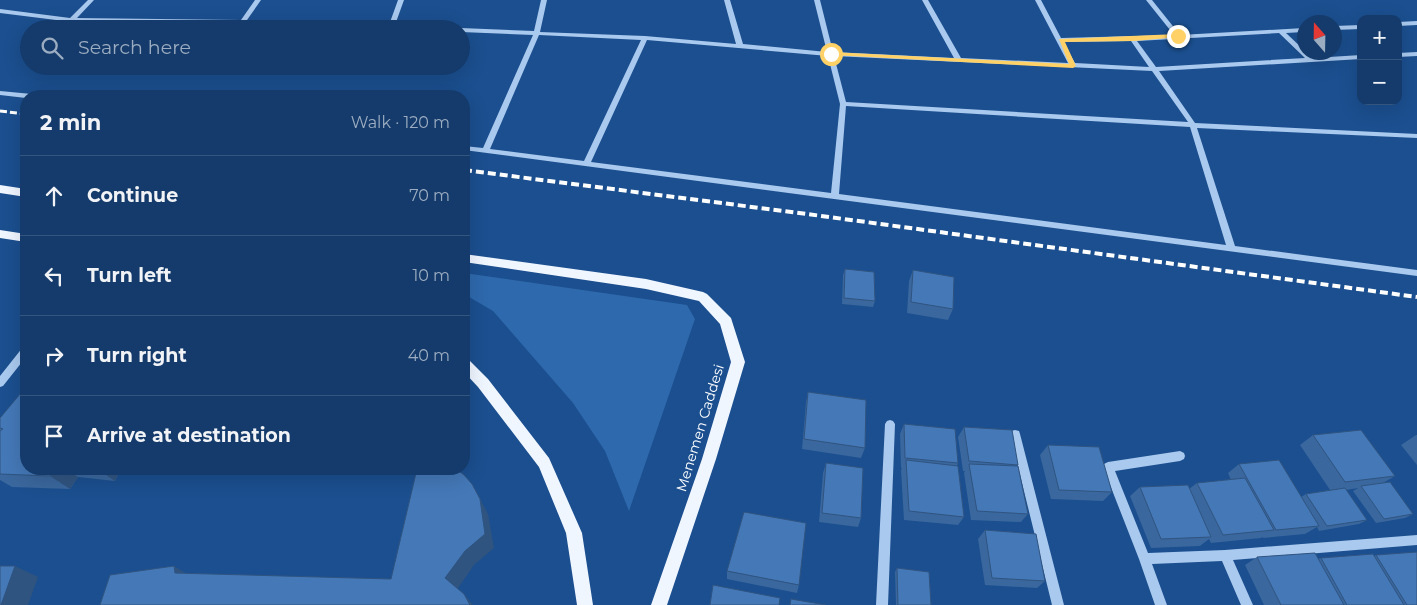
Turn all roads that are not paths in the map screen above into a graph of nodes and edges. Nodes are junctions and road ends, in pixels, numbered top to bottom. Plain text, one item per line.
1 (91, 0) edge
2 (258, 0) edge
3 (401, 0) edge
4 (544, 0) edge
5 (727, 0) edge
6 (817, 0) edge
7 (924, 0) edge
8 (1038, 0) edge
9 (1149, 0) edge
10 (0, 11) edge
11 (72, 20) joint
12 (245, 20) edge
13 (394, 20) edge
14 (1417, 23) edge
15 (1402, 24) edge
16 (1357, 26) edge
17 (1342, 27) edge
18 (470, 30) edge
19 (1297, 30) edge
20 (1280, 31) junction
21 (537, 33) junction
22 (1178, 36) junction
23 (645, 38) junction
24 (1134, 39) junction
25 (1061, 40) junction
26 (740, 45) junction
27 (1297, 47) edge
28 (831, 54) junction
29 (1417, 54) edge
30 (1402, 55) edge
31 (1357, 57) edge
32 (1342, 58) edge
33 (959, 60) junction
34 (1311, 60) edge
35 (1073, 66) junction
36 (1154, 69) junction
37 (0, 92) edge
38 (20, 94) edge
39 (843, 104) junction
40 (1193, 126) junction
41 (1417, 136) edge
42 (470, 149) edge
43 (486, 150) junction
44 (588, 163) junction
45 (0, 189) edge
46 (20, 192) edge
47 (835, 197) junction
48 (0, 234) edge
49 (20, 237) edge
50 (1231, 247) junction
51 (470, 259) edge
52 (1417, 273) edge
53 (20, 358) edge
54 (470, 370) edge
55 (0, 383) edge
56 (890, 424) dead end
57 (1015, 434) edge
58 (1180, 456) dead end
59 (1417, 540) edge
60 (1225, 556) junction
61 (1145, 558) junction
62 (585, 605) edge
63 (659, 605) edge
64 (882, 605) edge
65 (1058, 605) edge
66 (1161, 605) edge
67 (1247, 605) edge

1 - 11 street
2 - 12 street
3 - 13 street
4 - 21 street
5 - 26 street
6 - 28 street
7 - 33 street
8 - 25 street
9 - 22 street
10 - 11 street
14 - 15 street
16 - 17 street
18 - 21 street
19 - 20 street
20 - 22 street
20 - 27 street
21 - 23 street
21 - 43 street
22 - 24 street
23 - 26 street
23 - 44 street
24 - 25 street
24 - 36 street
25 - 35 street
26 - 28 street
28 - 33 street
28 - 39 street
29 - 30 street
31 - 32 street
33 - 35 street
34 - 36 street
35 - 36 street
36 - 40 street
37 - 38 street
39 - 40 street
39 - 47 street
40 - 41 street
40 - 50 street
42 - 43 street
43 - 44 street
44 - 47 street
45 - 46 main road
47 - 50 street
48 - 49 main road
50 - 52 street
51 - 63 main road, Menemen Caddesi
53 - 55 street
54 - 62 main road
56 - 64 street
57 - 65 street
58 - 61 street
59 - 60 street
60 - 61 street
60 - 67 street
61 - 66 street

